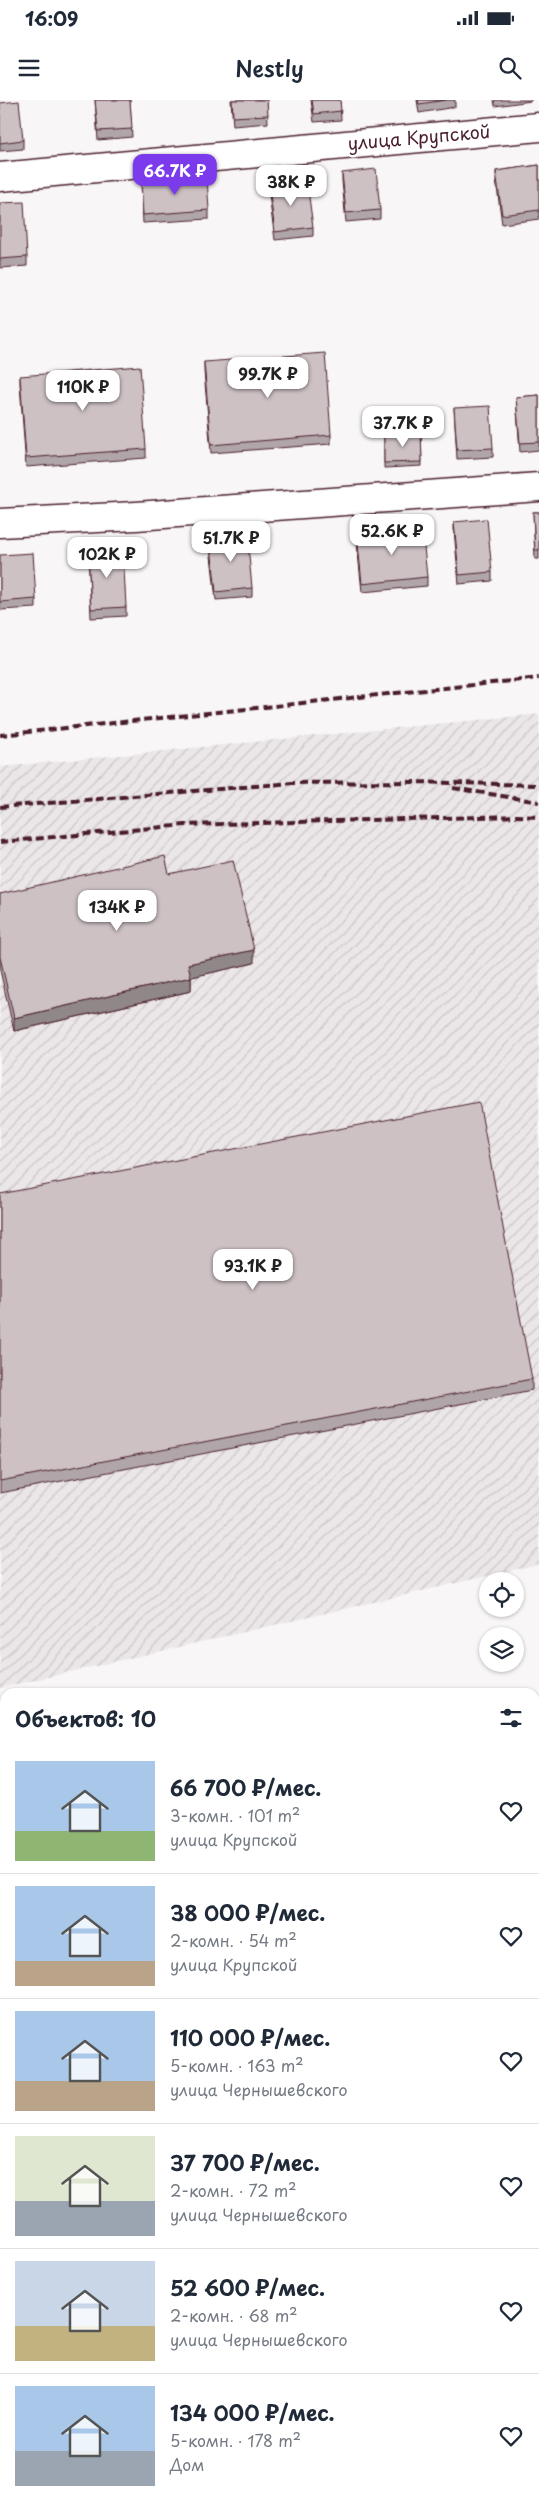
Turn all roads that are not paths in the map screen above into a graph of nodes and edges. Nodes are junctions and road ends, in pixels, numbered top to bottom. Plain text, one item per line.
1 (539, 127) edge
2 (0, 177) edge
3 (539, 487) edge
4 (0, 523) edge

1 - 2 street, улица Крупской
3 - 4 street

